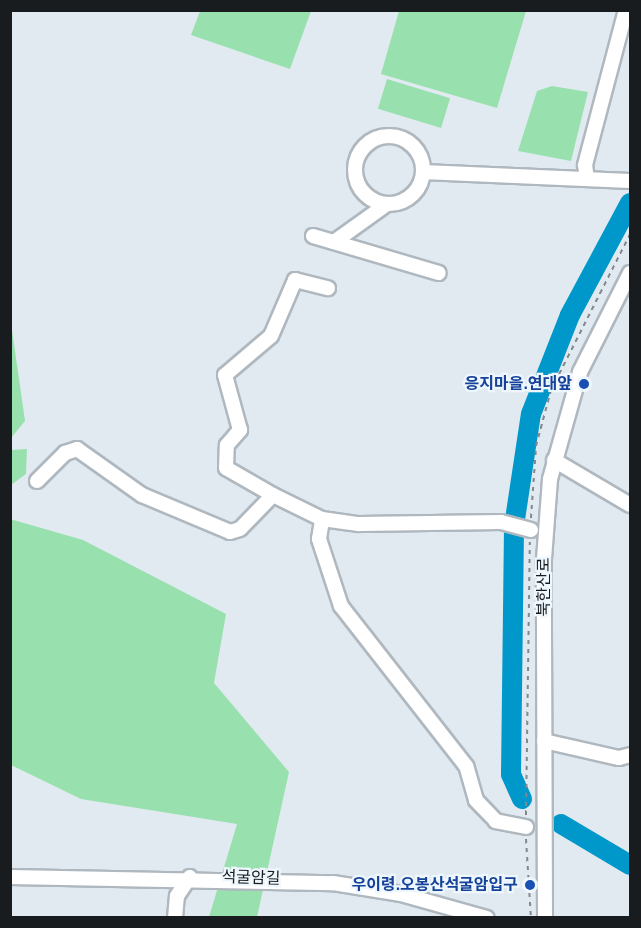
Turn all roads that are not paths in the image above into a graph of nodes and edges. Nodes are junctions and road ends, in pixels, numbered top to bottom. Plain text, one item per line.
1 (626, 10) edge
2 (423, 172) junction
3 (587, 179) junction
4 (630, 181) edge
5 (387, 204) junction
6 (313, 236) dead end
7 (334, 242) junction
8 (439, 273) dead end
9 (630, 273) edge
10 (328, 288) dead end
11 (554, 460) junction
12 (37, 481) dead end
13 (273, 495) junction
14 (630, 505) edge
15 (322, 519) junction
16 (530, 529) dead end
17 (544, 741) junction
18 (630, 755) edge
19 (526, 826) dead end
20 (10, 876) edge
21 (190, 877) junction
22 (175, 918) edge
23 (487, 918) edge
24 (545, 918) edge

1 - 3 street
2 - 3 street
2 - 5 street
2 - 5 street
3 - 4 street
5 - 7 street
6 - 7 street
7 - 8 street
9 - 11 street, 북한산로
10 - 13 street
11 - 14 street
11 - 17 street, 북한산로
12 - 13 street
13 - 15 street
15 - 16 street
15 - 19 street
17 - 18 street
17 - 24 street, 북한산로
20 - 21 street, 석굴암길
21 - 22 street
21 - 23 street, 석굴암길

